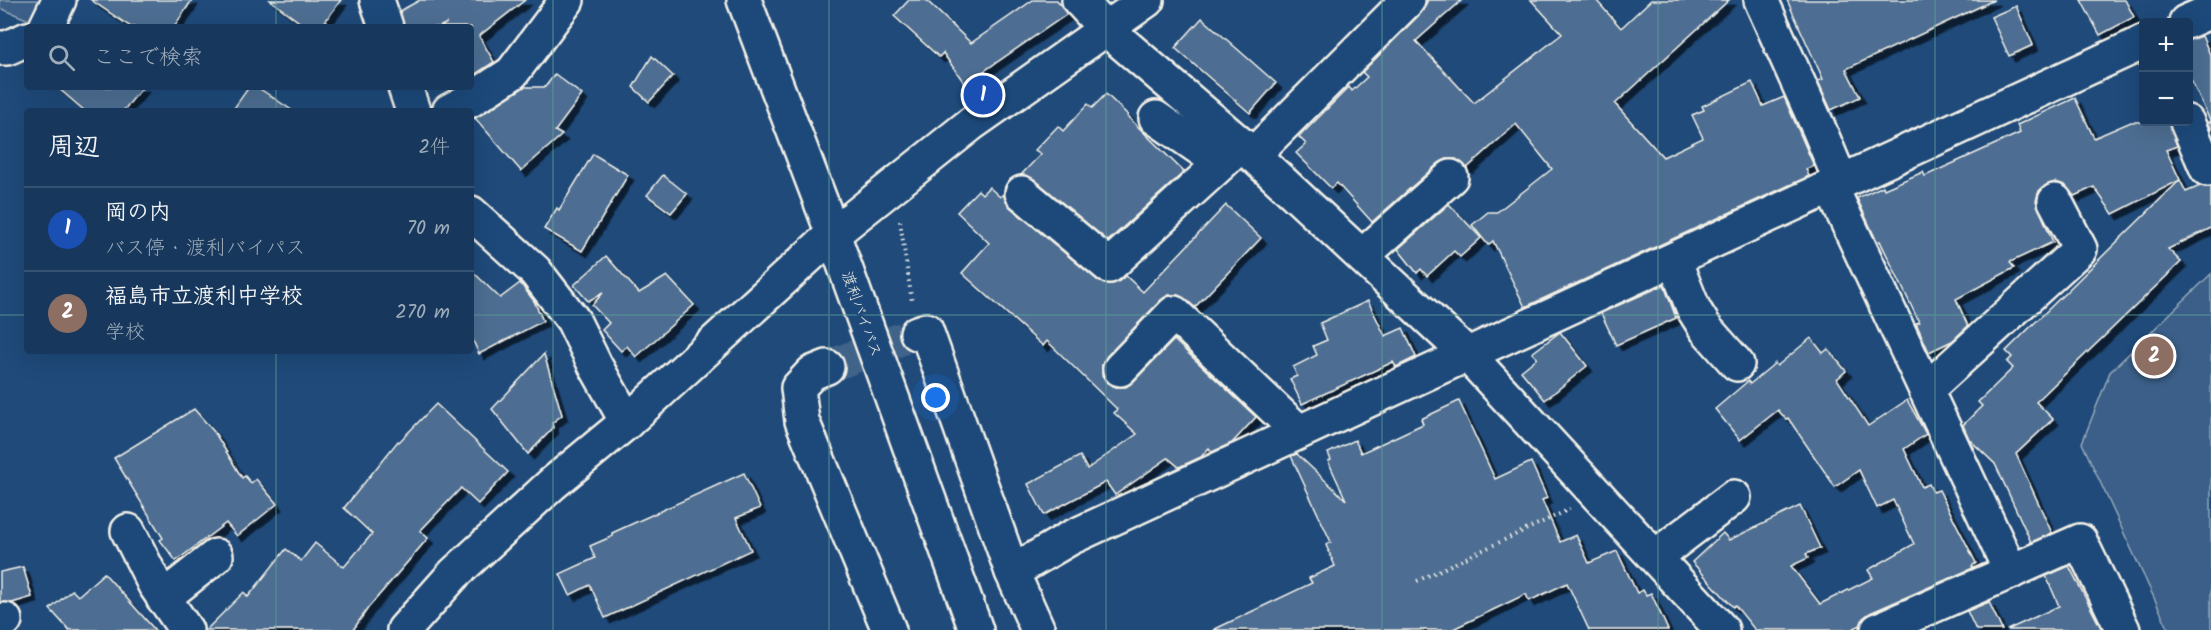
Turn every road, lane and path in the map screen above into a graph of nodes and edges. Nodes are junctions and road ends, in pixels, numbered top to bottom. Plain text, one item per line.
1 (59, 0) edge
2 (377, 0) edge
3 (567, 0) edge
4 (744, 0) edge
5 (1079, 0) edge
6 (1147, 0) edge
7 (1408, 0) edge
8 (1761, 0) edge
9 (2211, 11) edge
10 (2193, 19) edge
11 (47, 24) edge
12 (385, 24) edge
13 (1106, 29) junction
14 (24, 40) edge
15 (2139, 44) edge
16 (0, 48) edge
17 (406, 90) edge
18 (412, 108) edge
19 (455, 108) edge
20 (1156, 118) dead end
21 (2189, 126) edge
22 (1238, 154) junction
23 (2207, 169) dead end
24 (1451, 177) dead end
25 (1836, 184) junction
26 (895, 185) junction
27 (1022, 193) dead end
28 (2055, 201) dead end
29 (474, 216) edge
30 (833, 234) junction
31 (1362, 256) junction
32 (1674, 260) junction
33 (917, 333) joint
34 (1468, 355) junction
35 (1737, 364) dead end
36 (827, 367) tunnel mouth
37 (1120, 369) dead end
38 (1926, 390) junction
39 (627, 422) junction
40 (1299, 432) junction
41 (1598, 496) junction
42 (1734, 497) dead end
43 (128, 531) dead end
44 (216, 556) dead end
45 (1655, 557) junction
46 (1012, 572) junction
47 (2011, 572) junction
48 (1418, 582) dead end
49 (163, 598) junction
50 (186, 630) edge
51 (404, 630) edge
52 (889, 630) edge
53 (976, 630) edge
54 (1038, 630) edge
55 (1722, 630) edge
56 (1878, 630) edge
57 (2123, 630) edge

1 - 11 main road
2 - 12 main road
3 - 19 main road
4 - 30 main road, 渡利バイパス
5 - 13 main road
6 - 13 main road
7 - 22 main road
8 - 25 main road
9 - 10 main road
13 - 22 main road
13 - 26 main road
14 - 16 main road
15 - 25 main road
17 - 18 main road
20 - 22 main road
21 - 23 main road
22 - 27 main road
22 - 31 main road
24 - 31 main road
25 - 32 main road
25 - 38 main road
26 - 30 main road
26 - 33 path
28 - 38 main road
29 - 39 main road
30 - 39 main road
30 - 53 main road, 渡利バイパス
31 - 34 main road
32 - 34 main road
32 - 35 main road
33 - 46 main road
34 - 40 main road
34 - 41 main road
36 - 52 main road
37 - 40 main road
38 - 47 main road
39 - 51 main road
40 - 46 main road
41 - 45 main road
41 - 48 path
42 - 45 main road
43 - 49 main road
44 - 49 main road
45 - 55 main road
46 - 54 main road
47 - 56 main road
47 - 57 main road
49 - 50 main road

